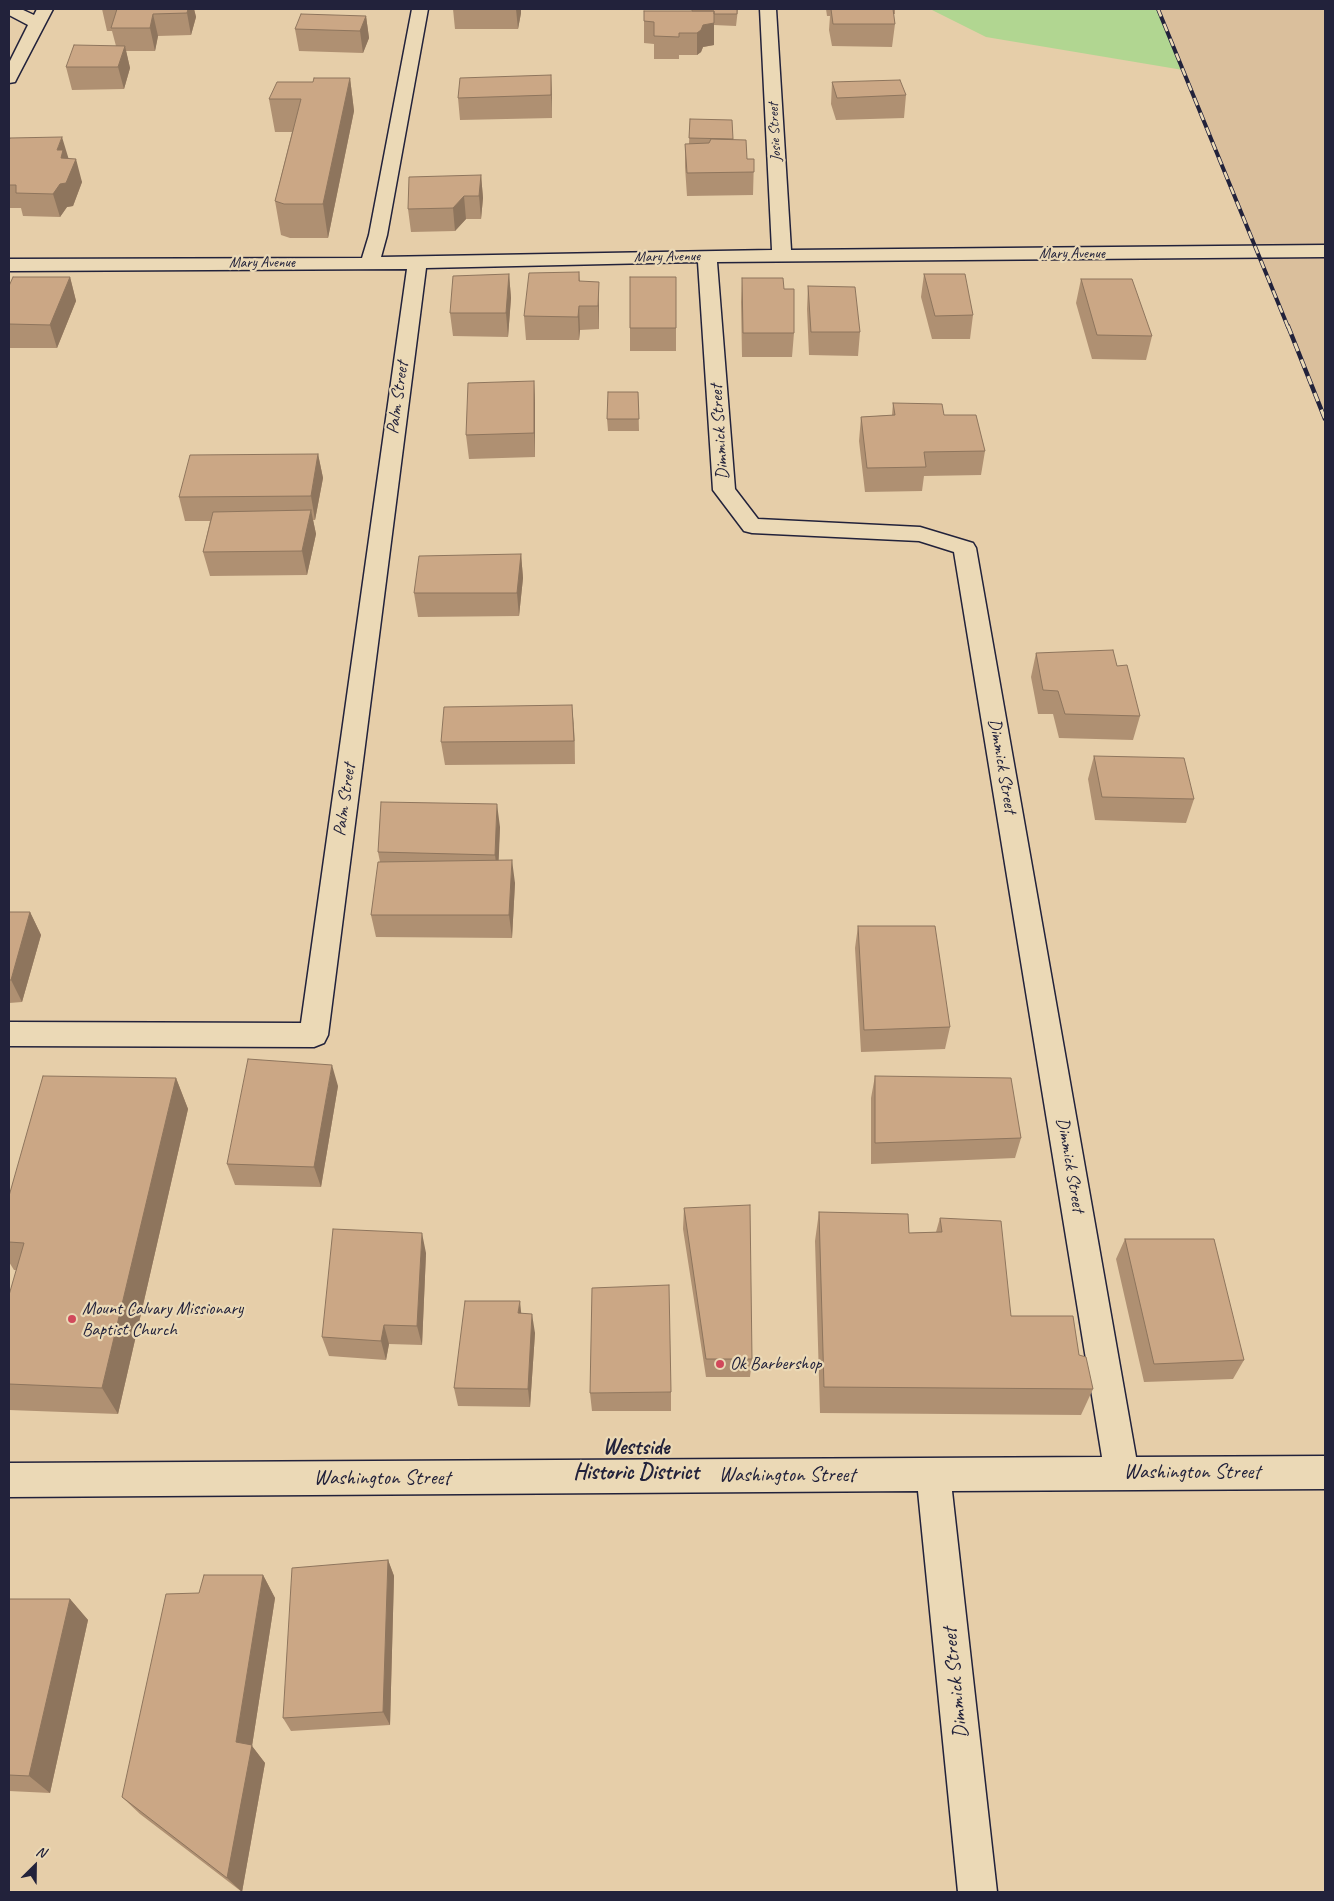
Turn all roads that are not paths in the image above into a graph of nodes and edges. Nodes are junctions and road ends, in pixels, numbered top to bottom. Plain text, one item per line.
1 (9, 9) edge
2 (45, 9) edge
3 (420, 9) edge
4 (768, 9) edge
5 (38, 24) junction
6 (9, 78) edge
7 (1325, 251) edge
8 (707, 256) junction
9 (782, 256) junction
10 (370, 263) junction
11 (416, 263) junction
12 (9, 265) edge
13 (9, 1034) edge
14 (1325, 1472) edge
15 (1122, 1473) junction
16 (933, 1474) junction
17 (9, 1480) edge
18 (978, 1892) edge

1 - 5 street
2 - 5 street
3 - 10 street
4 - 9 street, Josie Street
5 - 6 street
7 - 9 street, Mary Avenue
8 - 9 street, Mary Avenue
8 - 11 street, Mary Avenue
8 - 15 street, Dimmick Street
10 - 11 street, Mary Avenue
10 - 12 street, Mary Avenue
11 - 13 street, Palm Street
14 - 15 street, Washington Street
15 - 16 street, Washington Street
16 - 17 street, Washington Street
16 - 18 street, Dimmick Street

